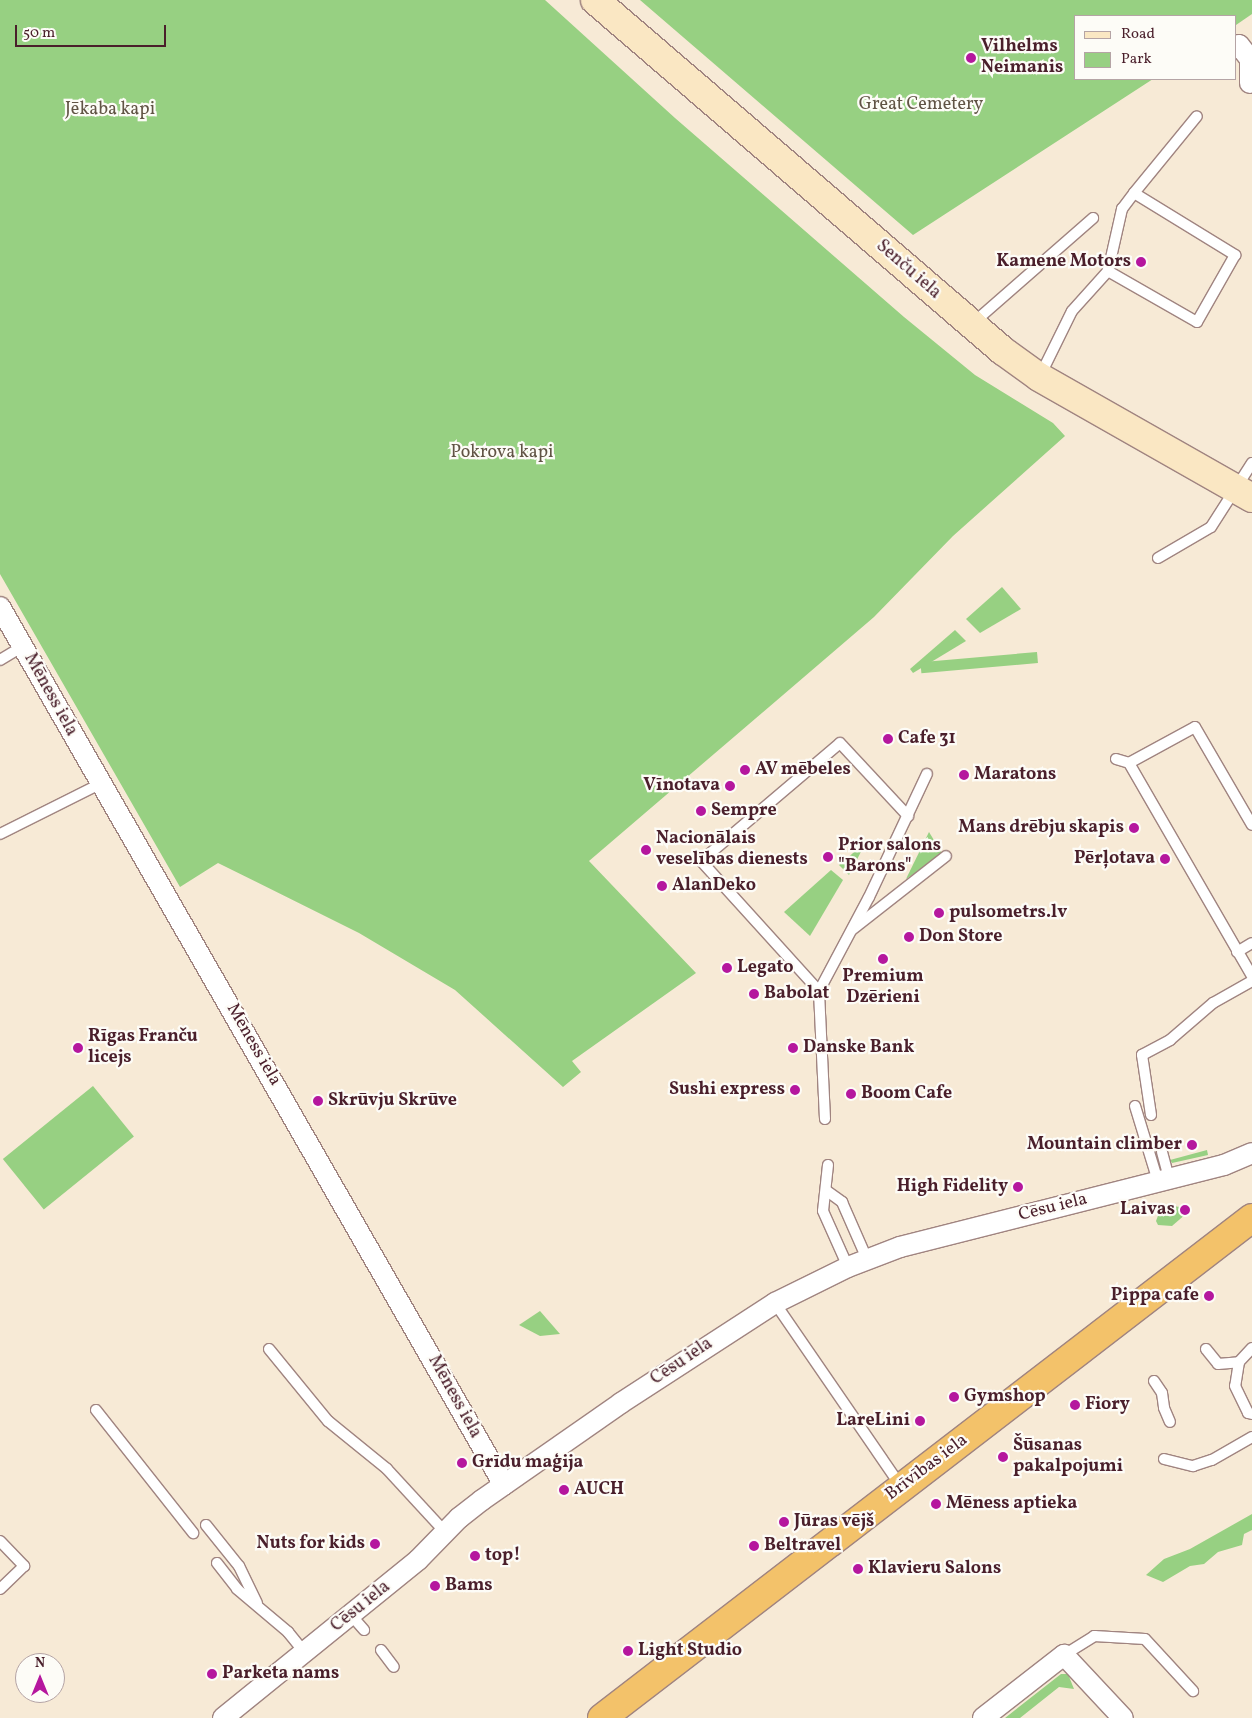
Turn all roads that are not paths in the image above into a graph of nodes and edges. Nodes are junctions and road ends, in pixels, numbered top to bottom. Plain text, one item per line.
1 (595, 0) edge
2 (1237, 47) edge
3 (1246, 80) edge
4 (1197, 116) dead end
5 (1134, 193) junction
6 (1093, 218) dead end
7 (1108, 270) junction
8 (971, 325) junction
9 (1039, 377) junction
10 (1252, 463) edge
11 (1243, 493) edge
12 (1158, 558) dead end
13 (0, 607) edge
14 (23, 646) junction
15 (0, 660) edge
16 (1116, 759) dead end
17 (1129, 763) junction
18 (927, 774) dead end
19 (100, 784) junction
20 (908, 816) junction
21 (1252, 825) edge
22 (0, 834) edge
23 (946, 856) dead end
24 (848, 932) junction
25 (1252, 943) edge
26 (1237, 952) junction
27 (1252, 976) edge
28 (1252, 981) edge
29 (819, 991) junction
30 (1135, 1106) dead end
31 (1151, 1115) dead end
32 (826, 1120) dead end
33 (1162, 1152) dead end
34 (1252, 1153) edge
35 (828, 1165) dead end
36 (1224, 1165) junction
37 (1252, 1170) edge
38 (1163, 1180) junction
39 (827, 1191) junction
40 (1252, 1218) edge
41 (867, 1259) junction
42 (848, 1267) junction
43 (775, 1303) junction
44 (1252, 1348) edge
45 (269, 1349) dead end
46 (1206, 1349) dead end
47 (1239, 1362) junction
48 (1154, 1381) dead end
49 (96, 1410) dead end
50 (1252, 1414) edge
51 (1170, 1422) dead end
52 (1252, 1437) edge
53 (1164, 1459) dead end
54 (504, 1485) junction
55 (902, 1487) junction
56 (206, 1525) dead end
57 (445, 1532) junction
58 (193, 1534) dead end
59 (0, 1541) edge
60 (217, 1564) dead end
61 (0, 1589) edge
62 (260, 1609) junction
63 (380, 1650) dead end
64 (305, 1653) junction
65 (1064, 1655) junction
66 (394, 1667) dead end
67 (1193, 1691) dead end
68 (223, 1718) edge
69 (602, 1718) edge
70 (983, 1718) edge
71 (1123, 1718) edge

1 - 8 main road, Senču iela
2 - 3 street
4 - 5 lane
5 - 7 lane
5 - 7 lane
6 - 8 lane
7 - 9 lane
8 - 9 main road, Senču iela
9 - 11 main road, Senču iela
10 - 11 lane
11 - 12 lane
13 - 14 street, Mēness iela
14 - 15 lane
14 - 19 street, Mēness iela
16 - 17 lane
17 - 21 lane
17 - 26 lane
18 - 20 lane
19 - 22 lane
19 - 54 street, Mēness iela
20 - 24 lane
20 - 29 lane
23 - 24 lane
24 - 29 lane
25 - 26 lane
26 - 27 lane
28 - 31 lane
29 - 32 lane
30 - 38 lane
33 - 38 lane
34 - 36 street, Cēsu iela
35 - 39 lane
36 - 37 street, Cēsu iela
36 - 38 street, Cēsu iela
38 - 41 street, Cēsu iela
39 - 41 lane
39 - 42 lane
40 - 55 highway, Brīvības iela
41 - 42 street, Cēsu iela
42 - 43 street, Cēsu iela
43 - 54 street, Cēsu iela
43 - 55 lane
44 - 47 lane
45 - 57 lane
46 - 47 lane
47 - 50 lane
48 - 51 lane
49 - 58 lane
52 - 53 lane
54 - 57 street, Cēsu iela
55 - 69 highway, Brīvības iela
56 - 62 lane
57 - 64 street, Cēsu iela
59 - 61 lane
60 - 62 lane
62 - 64 lane
63 - 66 lane
64 - 68 street, Cēsu iela
65 - 67 lane
65 - 70 street
65 - 71 street

